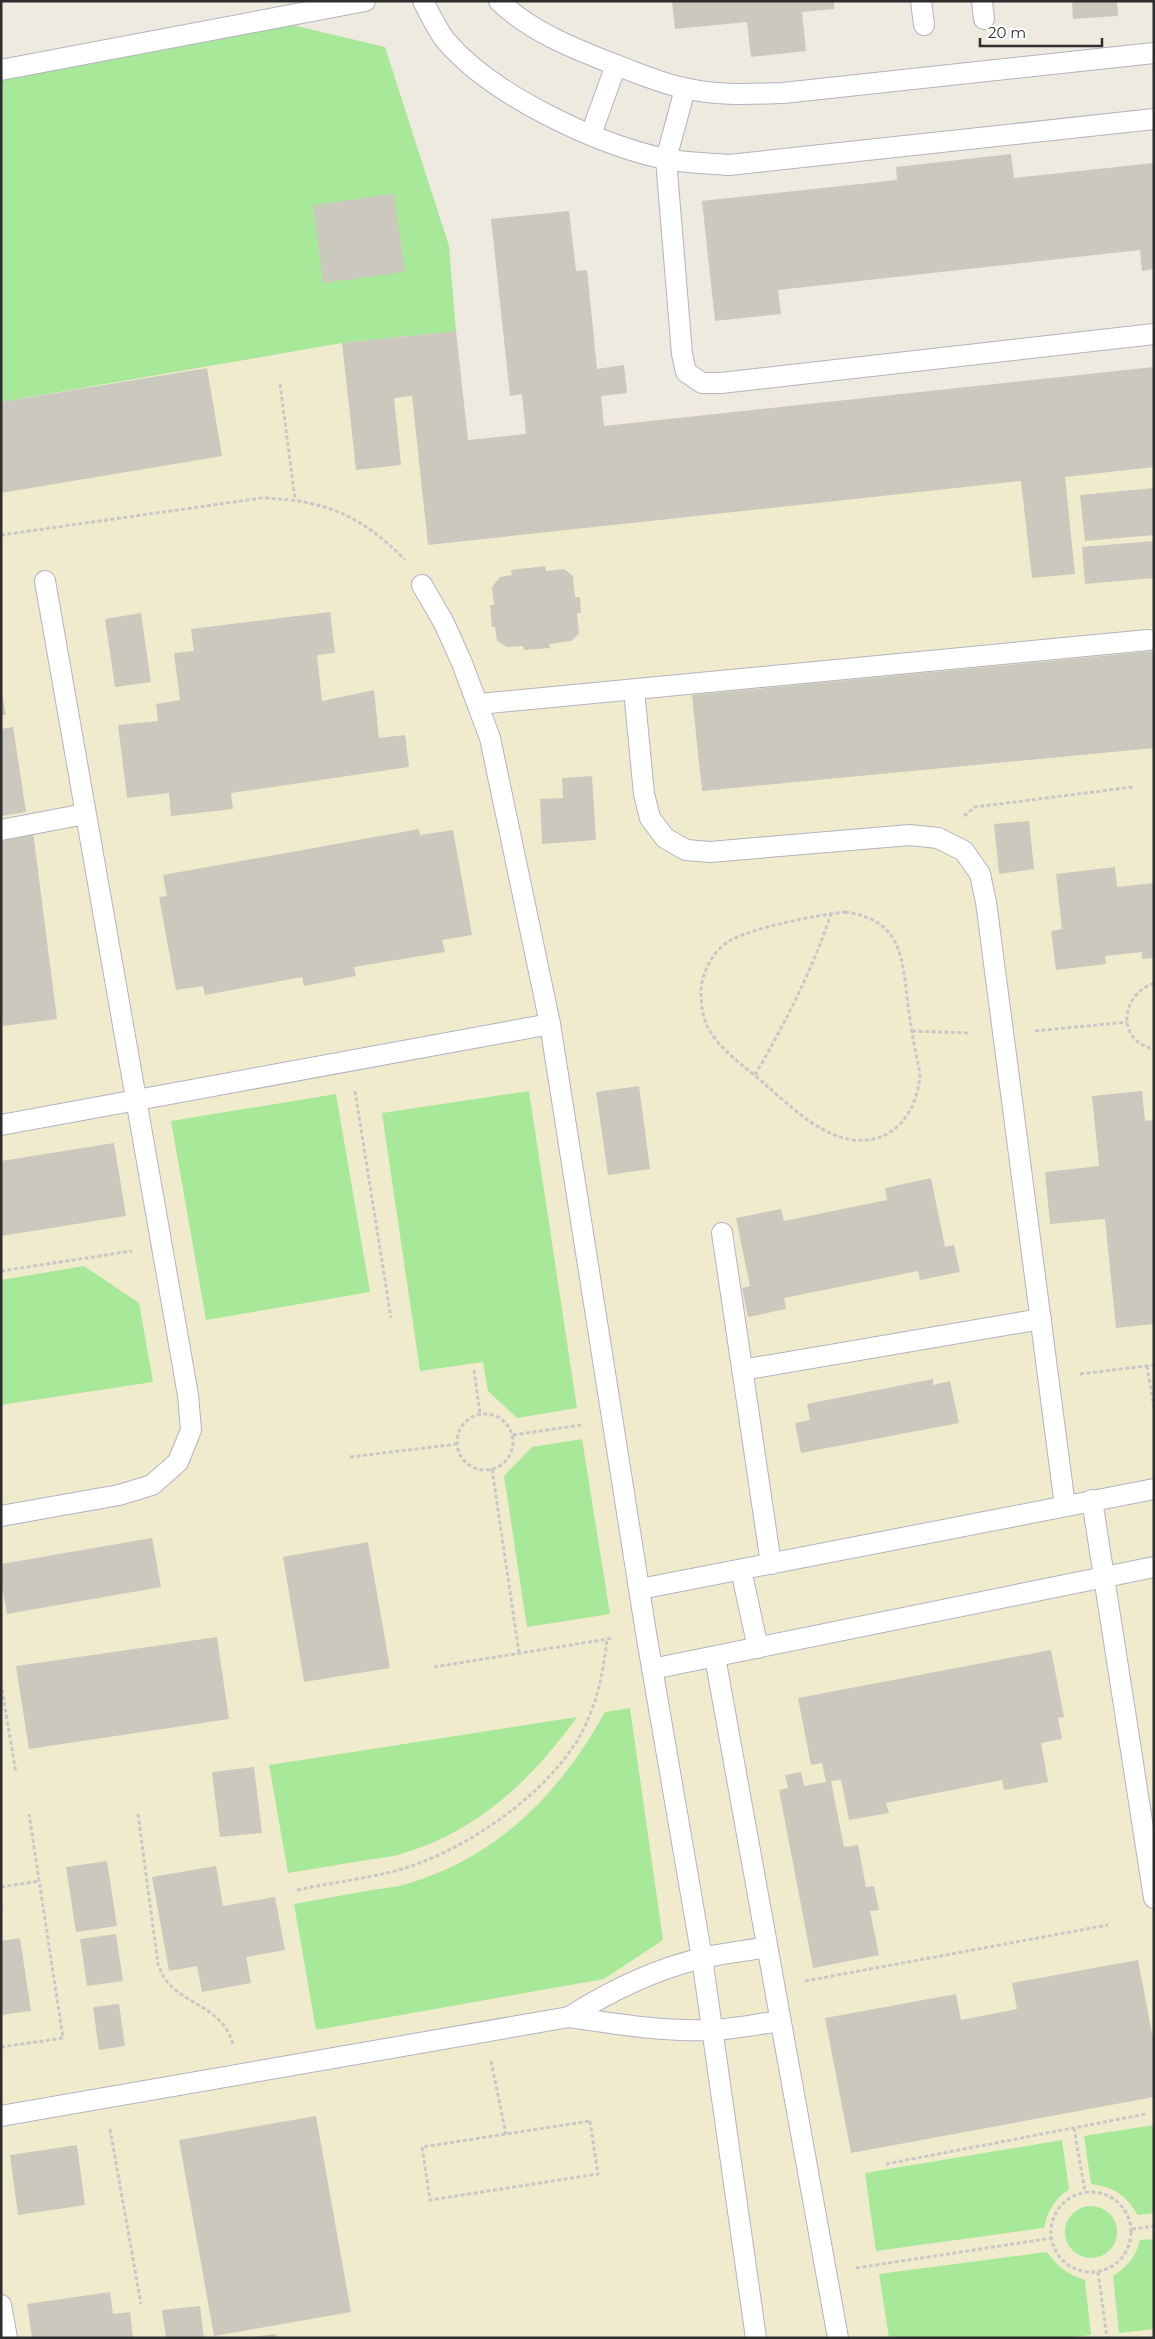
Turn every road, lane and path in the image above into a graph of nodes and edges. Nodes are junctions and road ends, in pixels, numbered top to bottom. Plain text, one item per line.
1 (365, 1) edge
2 (423, 1) edge
3 (499, 1) edge
4 (921, 1) edge
5 (924, 25) dead end
6 (1154, 53) edge
7 (616, 65) junction
8 (1, 70) edge
9 (685, 88) junction
10 (1154, 119) edge
11 (591, 134) junction
12 (666, 159) junction
13 (1154, 334) edge
14 (280, 384) dead end
15 (295, 499) junction
16 (1, 535) edge
17 (45, 581) dead end
18 (422, 585) joint
19 (1148, 640) dead end
20 (634, 690) junction
21 (479, 704) junction
22 (1133, 786) dead end
23 (85, 814) junction
24 (1, 830) edge
25 (938, 838) junction
26 (831, 914) junction
27 (1154, 983) edge
28 (550, 1024) junction
29 (1154, 1049) edge
30 (350, 1061) junction
31 (755, 1075) junction
32 (135, 1101) junction
33 (1, 1125) edge
34 (722, 1233) dead end
35 (161, 1246) junction
36 (1, 1271) edge
37 (391, 1318) dead end
38 (1041, 1319) junction
39 (1154, 1365) edge
40 (1147, 1366) junction
41 (474, 1370) dead end
42 (742, 1370) junction
43 (1048, 1377) junction
44 (1154, 1407) edge
45 (480, 1414) junction
46 (613, 1420) junction
47 (513, 1435) junction
48 (457, 1444) junction
49 (350, 1457) dead end
50 (492, 1469) junction
51 (1154, 1489) edge
52 (1092, 1500) junction
53 (1065, 1506) junction
54 (1, 1516) edge
55 (771, 1564) junction
56 (1154, 1567) edge
57 (742, 1570) junction
58 (1104, 1577) junction
59 (640, 1589) junction
60 (646, 1633) junction
61 (607, 1639) junction
62 (758, 1648) junction
63 (519, 1653) junction
64 (715, 1656) junction
65 (434, 1667) dead end
66 (652, 1669) junction
67 (1, 1683) edge
68 (16, 1774) dead end
69 (29, 1814) dead end
70 (138, 1814) dead end
71 (39, 1881) junction
72 (1, 1886) edge
73 (297, 1890) dead end
74 (1154, 1898) edge
75 (1, 1903) edge
76 (2, 1908) edge
77 (1108, 1925) dead end
78 (768, 1948) junction
79 (702, 1958) junction
80 (775, 1986) junction
81 (569, 2017) junction
82 (780, 2021) junction
83 (713, 2030) junction
84 (485, 2031) junction
85 (1, 2047) edge
86 (240, 2074) junction
87 (104, 2098) junction
88 (1146, 2114) dead end
89 (1, 2116) edge
90 (1074, 2128) junction
91 (506, 2134) junction
92 (886, 2164) dead end
93 (1084, 2192) junction
94 (1154, 2226) edge
95 (1132, 2229) junction
96 (1052, 2238) junction
97 (826, 2272) junction
98 (1098, 2272) junction
99 (140, 2304) dead end
100 (1, 2305) edge
101 (7, 2338) edge
102 (756, 2338) edge
103 (838, 2338) edge
104 (1107, 2338) edge

1 - 8 lane
2 - 11 lane
3 - 7 lane
4 - 5 lane
6 - 9 lane
7 - 9 lane
7 - 11 lane
9 - 12 lane
10 - 12 lane
11 - 12 lane
12 - 13 lane
14 - 15 path
15 - 16 path
15 - 18 path
17 - 23 lane
18 - 21 lane
19 - 20 lane
20 - 21 lane
20 - 25 lane
21 - 28 lane
22 - 25 path
23 - 24 lane
23 - 32 lane
25 - 38 lane
26 - 31 path
26 - 31 path
26 - 31 path
27 - 29 path
28 - 30 lane
28 - 46 lane
30 - 32 lane
30 - 37 path
32 - 33 lane
32 - 35 lane
34 - 42 lane
35 - 36 path
35 - 54 lane
38 - 42 lane
38 - 43 lane
39 - 40 path
40 - 43 path
40 - 44 path
41 - 45 path
42 - 55 lane
43 - 53 lane
45 - 47 path
45 - 48 path
46 - 47 path
46 - 59 lane
47 - 50 path
48 - 49 path
48 - 50 path
50 - 63 path
51 - 52 lane
52 - 53 lane
52 - 58 lane
53 - 55 lane
55 - 57 lane
56 - 58 lane
57 - 59 lane
57 - 62 lane
58 - 62 lane
58 - 74 lane
59 - 60 lane
60 - 61 path
60 - 66 lane
61 - 63 path
61 - 73 path
62 - 64 lane
63 - 65 path
64 - 66 lane
64 - 78 lane
66 - 79 lane
67 - 68 path
69 - 71 path
70 - 86 path
71 - 72 path
71 - 85 path
75 - 76 path
77 - 80 path
78 - 79 lane
78 - 80 lane
79 - 81 lane
79 - 83 lane
80 - 82 lane
81 - 83 lane
81 - 84 lane
82 - 83 lane
82 - 97 lane
83 - 102 lane
84 - 86 lane
84 - 91 path
86 - 87 lane
87 - 89 lane
87 - 99 path
88 - 90 path
90 - 92 path
90 - 93 path
91 - 91 path
93 - 95 path
93 - 96 path
94 - 95 path
95 - 98 path
96 - 97 path
96 - 98 path
97 - 103 lane
98 - 104 path
100 - 101 lane

